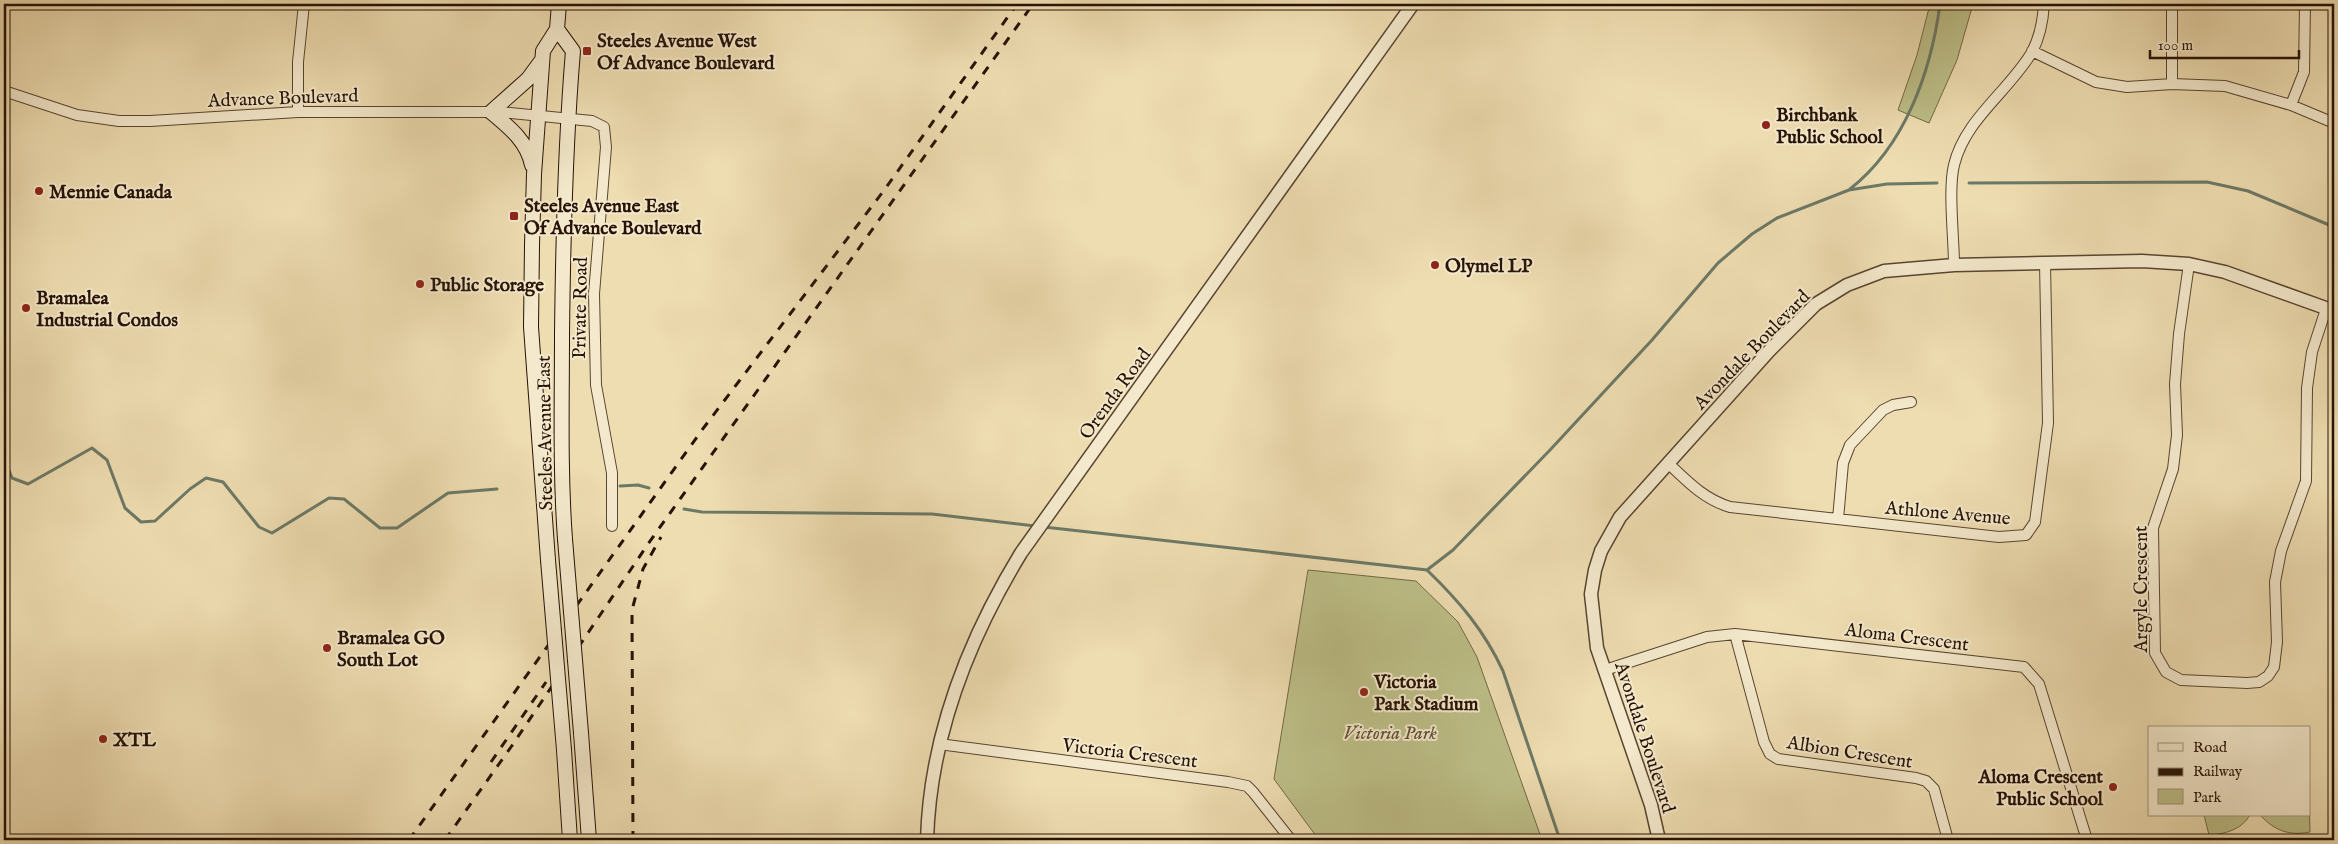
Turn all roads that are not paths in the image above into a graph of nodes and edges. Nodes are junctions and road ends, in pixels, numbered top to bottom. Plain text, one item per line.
1 (304, 4) edge
2 (559, 4) edge
3 (1413, 4) edge
4 (2044, 4) edge
5 (2172, 4) edge
6 (2305, 4) edge
7 (557, 30) junction
8 (2032, 51) junction
9 (542, 60) junction
10 (2172, 84) junction
11 (4, 91) edge
12 (2291, 105) junction
13 (298, 112) junction
14 (491, 112) junction
15 (538, 116) junction
16 (568, 118) junction
17 (2334, 123) edge
18 (534, 174) junction
19 (2045, 263) junction
20 (2189, 264) junction
21 (1954, 265) junction
22 (2330, 310) edge
23 (1911, 402) dead end
24 (1668, 463) junction
25 (1838, 519) junction
26 (612, 526) dead end
27 (1735, 634) junction
28 (1605, 670) junction
29 (939, 744) junction
30 (570, 840) edge
31 (589, 840) edge
32 (927, 840) edge
33 (1291, 840) edge
34 (1659, 840) edge
35 (1948, 840) edge
36 (2087, 840) edge

1 - 13 street
2 - 7 main road, Steeles Avenue East
3 - 29 street, Orenda Road
4 - 8 street
5 - 10 street
6 - 12 street
7 - 9 main road, Steeles Avenue East
7 - 16 main road, Steeles Avenue East
8 - 10 street
8 - 21 street
9 - 14 main road
9 - 15 main road, Steeles Avenue East
10 - 12 street
11 - 13 street, Advance Boulevard
12 - 17 street
13 - 14 street, Advance Boulevard
14 - 15 street, Advance Boulevard
14 - 18 main road
15 - 16 street, Advance Boulevard
15 - 18 main road, Steeles Avenue East
16 - 26 street, Private Road
16 - 31 main road, Steeles Avenue East, bridge
18 - 30 main road, Steeles Avenue East, bridge
19 - 20 street, Avondale Boulevard
19 - 21 street, Avondale Boulevard
19 - 25 street, Athlone Avenue
20 - 22 street, Avondale Boulevard
20 - 22 street, Argyle Crescent
21 - 24 street, Avondale Boulevard
23 - 25 street
24 - 25 street, Athlone Avenue
24 - 28 street, Avondale Boulevard
27 - 28 street, Aloma Crescent
27 - 35 street, Albion Crescent
27 - 36 street, Aloma Crescent
28 - 34 street, Avondale Boulevard
29 - 32 street, Orenda Road
29 - 33 street, Victoria Crescent

